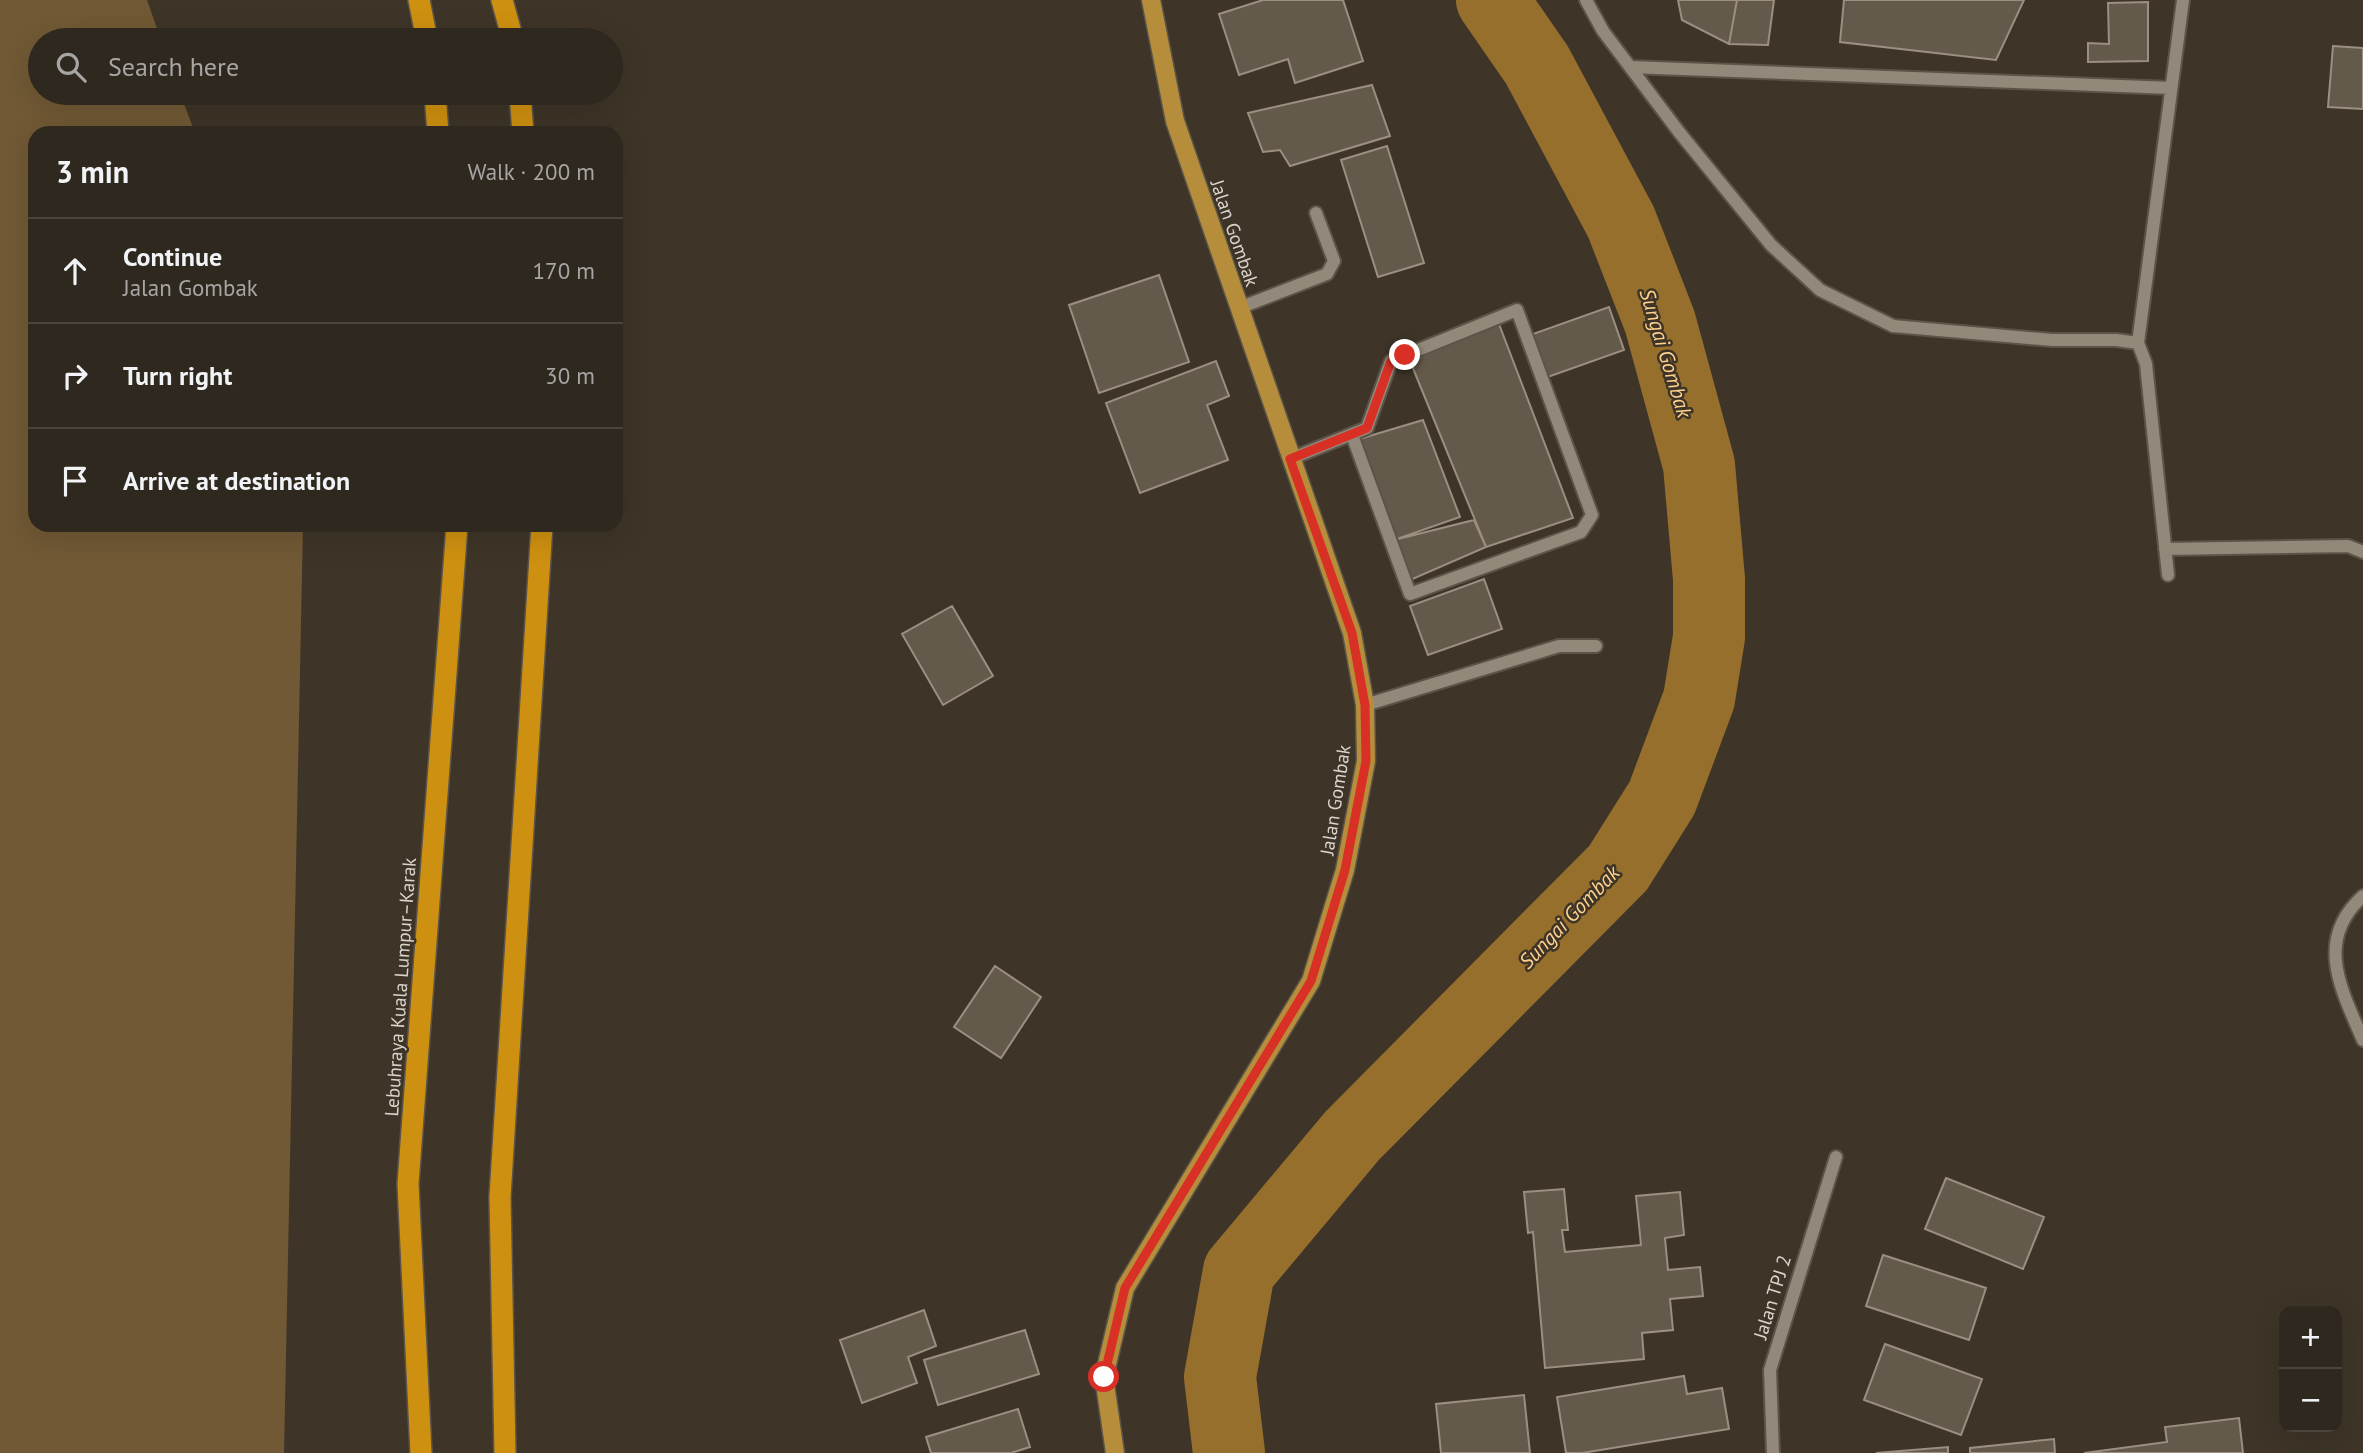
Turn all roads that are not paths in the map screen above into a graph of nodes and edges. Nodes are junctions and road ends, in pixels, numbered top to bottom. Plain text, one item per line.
1 (419, 0) edge
2 (502, 0) edge
3 (1150, 0) edge
4 (1586, 0) edge
5 (2183, 0) edge
6 (425, 28) edge
7 (510, 28) edge
8 (1630, 67) junction
9 (2171, 89) junction
10 (436, 105) edge
11 (521, 105) edge
12 (437, 126) edge
13 (522, 126) edge
14 (1316, 213) dead end
15 (1239, 308) junction
16 (2138, 343) junction
17 (1352, 435) junction
18 (1290, 459) junction
19 (456, 532) edge
20 (542, 532) edge
21 (2165, 549) junction
22 (2363, 552) edge
23 (2168, 575) dead end
24 (1596, 646) dead end
25 (1365, 705) junction
26 (2363, 896) edge
27 (2363, 1040) edge
28 (1836, 1157) dead end
29 (421, 1453) edge
30 (505, 1453) edge
31 (1115, 1453) edge
32 (1773, 1453) edge

1 - 6 highway
2 - 7 highway
3 - 15 main road, Jalan Gombak
4 - 8 street
5 - 9 street
8 - 9 street
8 - 16 street
9 - 16 street
10 - 12 highway
11 - 13 highway
14 - 15 street
15 - 18 main road, Jalan Gombak
16 - 21 street
17 - 17 street
17 - 18 street
18 - 25 main road, Jalan Gombak
19 - 29 highway, Lebuhraya Kuala Lumpur–Karak
20 - 30 highway
21 - 22 street
21 - 23 street
24 - 25 street
25 - 31 main road, Jalan Gombak
26 - 27 street
28 - 32 street, Jalan TPJ 2

